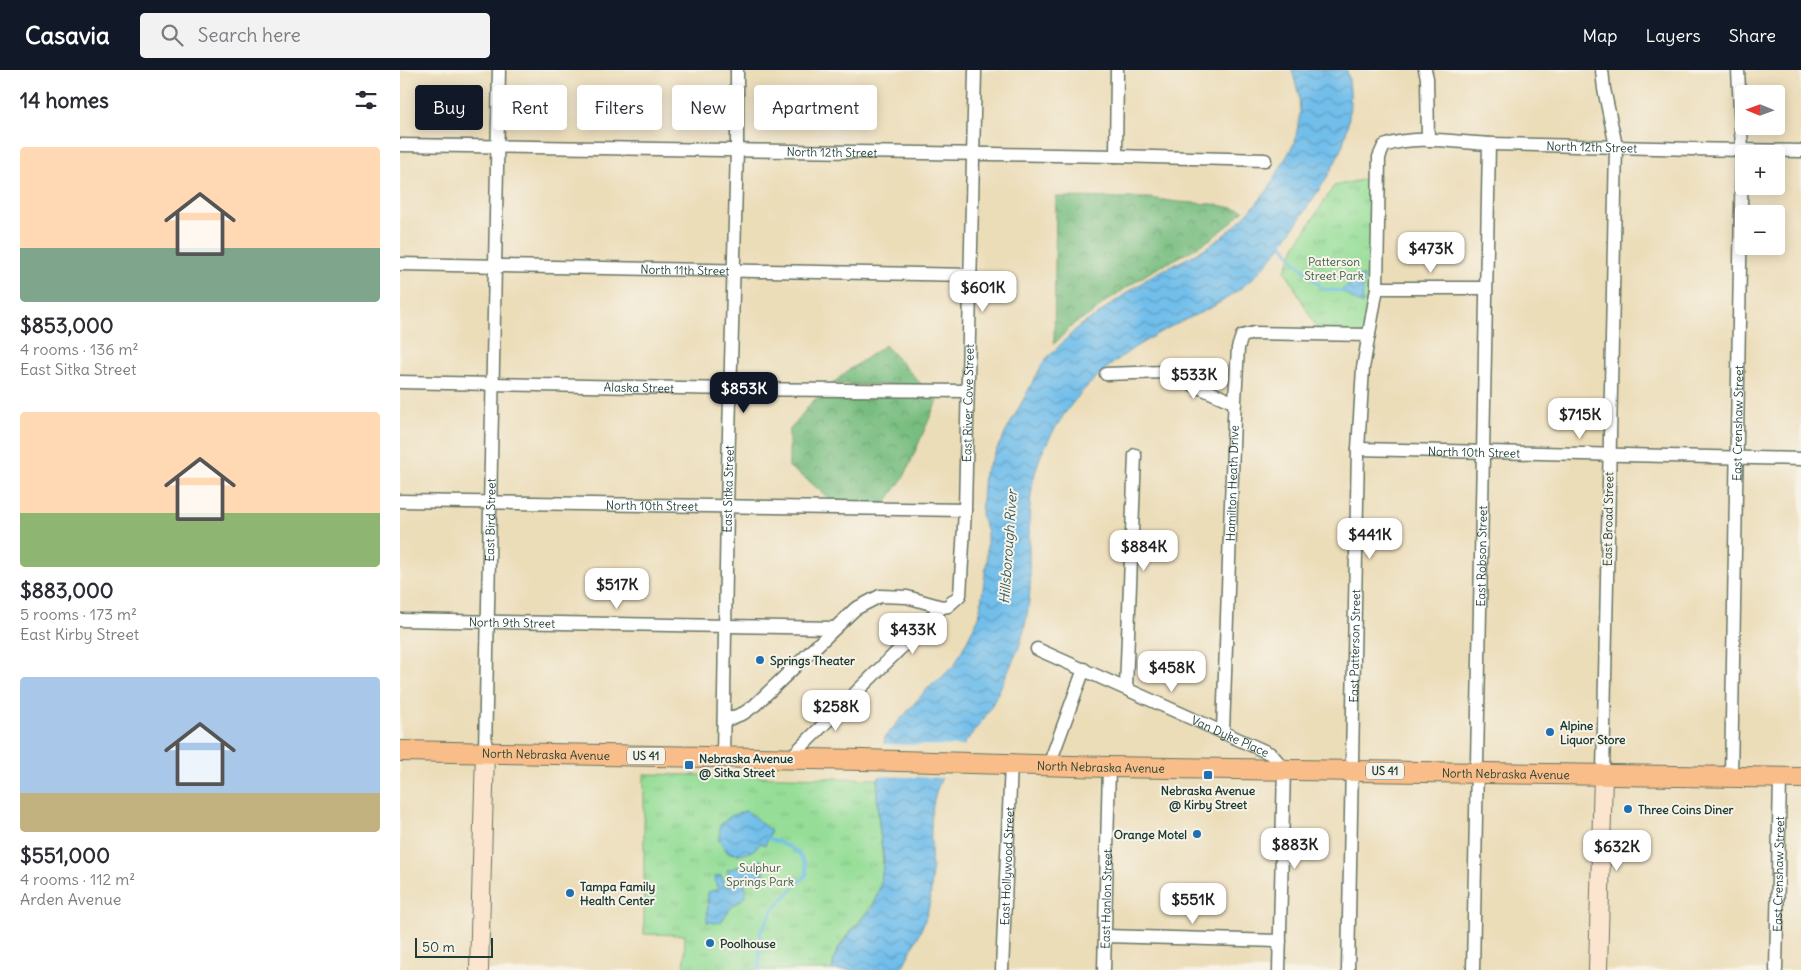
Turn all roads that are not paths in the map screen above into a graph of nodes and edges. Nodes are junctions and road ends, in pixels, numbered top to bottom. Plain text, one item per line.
1 (499, 70) edge
2 (737, 70) edge
3 (975, 70) edge
4 (1117, 70) edge
5 (1425, 70) edge
6 (1602, 70) edge
7 (1738, 70) edge
8 (1428, 140) junction
9 (1489, 144) junction
10 (400, 145) edge
11 (1742, 145) edge
12 (1384, 146) joint
13 (1616, 146) junction
14 (496, 147) junction
15 (737, 149) junction
16 (1735, 150) edge
17 (1785, 151) edge
18 (1801, 151) edge
19 (974, 154) junction
20 (1116, 156) junction
21 (1265, 160) dead end
22 (1741, 195) edge
23 (400, 264) edge
24 (494, 266) junction
25 (733, 270) junction
26 (970, 275) junction
27 (1377, 288) junction
28 (1485, 288) junction
29 (1369, 335) junction
30 (1106, 374) dead end
31 (400, 382) edge
32 (492, 384) junction
33 (731, 389) junction
34 (967, 391) junction
35 (1235, 403) junction
36 (1358, 449) junction
37 (1482, 451) junction
38 (1135, 455) dead end
39 (1609, 455) junction
40 (1737, 457) junction
41 (1801, 459) edge
42 (400, 501) edge
43 (489, 503) junction
44 (727, 506) junction
45 (965, 510) junction
46 (942, 607) junction
47 (400, 620) edge
48 (487, 622) junction
49 (726, 626) junction
50 (834, 628) junction
51 (1037, 648) dead end
52 (1084, 669) junction
53 (1126, 688) junction
54 (724, 721) junction
55 (1223, 731) junction
56 (400, 751) edge
57 (485, 752) junction
58 (723, 758) junction
59 (789, 759) junction
60 (1011, 764) junction
61 (1049, 765) junction
62 (1109, 767) junction
63 (1284, 769) junction
64 (1353, 770) junction
65 (1478, 772) junction
66 (1603, 774) junction
67 (1731, 777) junction
68 (1780, 778) junction
69 (1801, 778) edge
70 (1105, 936) junction
71 (1280, 941) junction
72 (479, 970) edge
73 (1002, 970) edge
74 (1104, 970) edge
75 (1279, 970) edge
76 (1348, 970) edge
77 (1473, 970) edge
78 (1598, 970) edge
79 (1776, 970) edge

1 - 14 street, East Bird Street
2 - 15 street, East Sitka Street
3 - 19 street, East River Cove Street
4 - 20 street
5 - 8 street
6 - 13 street, East Broad Street
7 - 11 street, East Crenshaw Street
8 - 9 street, North 12th Street
8 - 12 street, North 12th Street
9 - 13 street, North 12th Street
9 - 28 street, East Robson Street
10 - 14 street, North 12th Street
12 - 27 street, East Patterson Street
13 - 16 street, North 12th Street
13 - 39 street, East Broad Street
14 - 15 street, North 12th Street
14 - 24 street, East Bird Street
15 - 19 street, North 12th Street
15 - 25 street, East Sitka Street
17 - 18 street, North 12th Street
19 - 20 street, North 12th Street
19 - 26 street, East River Cove Street
20 - 21 street, North 12th Street
22 - 40 street, East Crenshaw Street
23 - 24 street, North 11th Street
24 - 25 street, North 11th Street
24 - 32 street, East Bird Street
25 - 26 street, North 11th Street
25 - 33 street, East Sitka Street
26 - 34 street, East River Cove Street
27 - 28 street
27 - 29 street, East Patterson Street
28 - 37 street, East Robson Street
29 - 35 street, Hamilton Heath Drive
29 - 36 street, East Patterson Street
30 - 35 street
31 - 32 street, Alaska Street
32 - 33 street, Alaska Street
32 - 43 street, East Bird Street
33 - 34 street, Alaska Street
33 - 44 street, East Sitka Street
34 - 45 street, East River Cove Street
35 - 55 street, Hamilton Heath Drive
36 - 37 street, North 10th Street
36 - 64 street, East Patterson Street
37 - 39 street, North 10th Street
37 - 65 street, East Robson Street
38 - 53 street
39 - 40 street, North 10th Street
39 - 66 street, East Broad Street
40 - 41 street, North 10th Street
40 - 67 street, East Crenshaw Street
42 - 43 street, North 10th Street
43 - 44 street, North 10th Street
43 - 48 street, East Bird Street
44 - 45 street, North 10th Street
44 - 49 street, East Sitka Street
45 - 46 street, East River Cove Street
46 - 50 street
46 - 59 street
47 - 48 street, North 9th Street
48 - 49 street, North 9th Street
48 - 57 street, East Bird Street
49 - 50 street, North 9th Street
49 - 54 street, East Sitka Street
50 - 54 street
51 - 52 street, Van Dyke Place
52 - 53 street, Van Dyke Place
52 - 61 street
53 - 55 street, Van Dyke Place
54 - 58 street, East Sitka Street
55 - 63 street, Van Dyke Place
56 - 57 main road, North Nebraska Avenue / US 41
57 - 58 main road, North Nebraska Avenue / US 41
57 - 72 street, East Bird Street
58 - 59 main road, North Nebraska Avenue / US 41
59 - 60 main road, North Nebraska Avenue / US 41
60 - 61 main road, North Nebraska Avenue / US 41
60 - 73 street, East Hollywood Street
61 - 62 main road, North Nebraska Avenue / US 41
62 - 63 main road, North Nebraska Avenue / US 41
62 - 70 street, East Hanlon Street
63 - 64 main road, North Nebraska Avenue / US 41
63 - 71 street
64 - 65 main road, North Nebraska Avenue / US 41
64 - 76 street, East Patterson Street
65 - 66 main road, North Nebraska Avenue / US 41
65 - 77 street, East Robson Street
66 - 67 main road, North Nebraska Avenue / US 41
66 - 78 street, East Broad Street
67 - 68 main road, North Nebraska Avenue / US 41
68 - 69 main road, North Nebraska Avenue / US 41
68 - 79 street, East Crenshaw Street
70 - 71 street
70 - 74 street, East Hanlon Street
71 - 75 street

